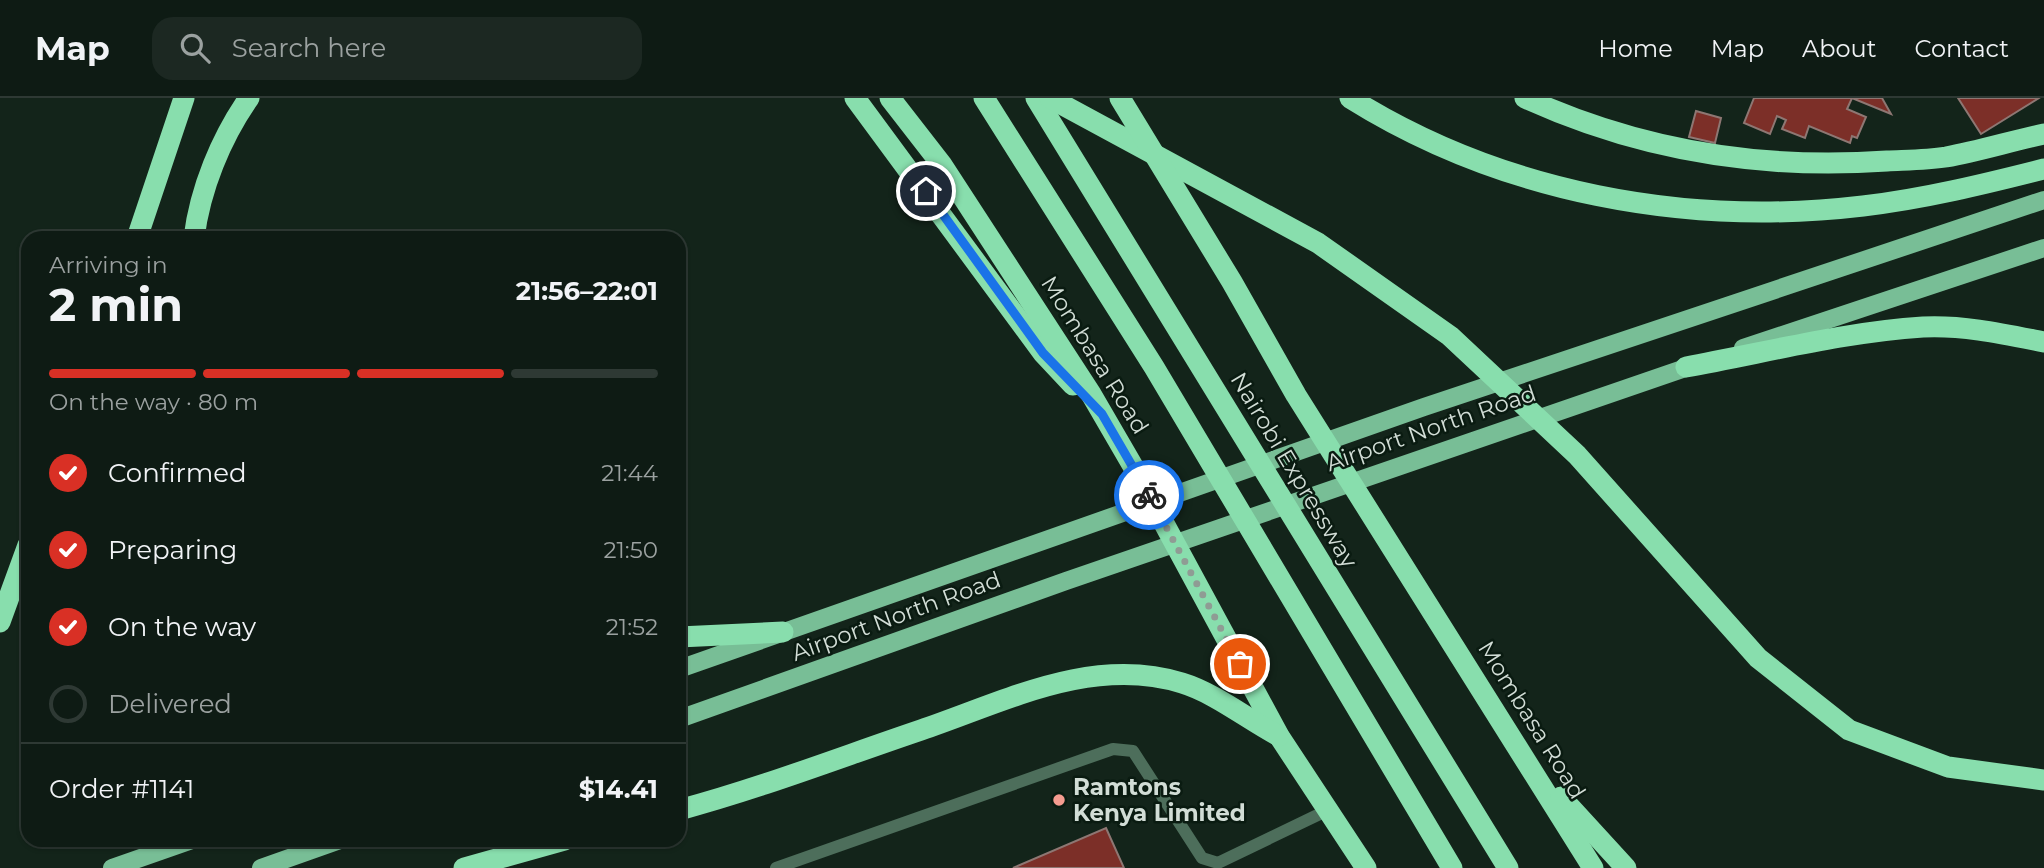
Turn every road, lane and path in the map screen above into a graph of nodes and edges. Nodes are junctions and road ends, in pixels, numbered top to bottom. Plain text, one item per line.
1 (184, 98) edge
2 (249, 98) edge
3 (855, 98) edge
4 (890, 98) edge
5 (984, 98) edge
6 (1036, 98) edge
7 (1051, 98) edge
8 (1120, 98) edge
9 (1350, 98) edge
10 (1532, 100) edge
11 (2044, 134) edge
12 (2044, 169) edge
13 (2044, 201) edge
14 (139, 231) edge
15 (195, 231) edge
16 (2044, 248) edge
17 (2044, 342) edge
18 (1686, 367) junction
19 (1102, 414) junction
20 (21, 564) edge
21 (0, 622) edge
22 (783, 632) junction
23 (686, 637) edge
24 (686, 667) edge
25 (686, 717) edge
26 (1279, 736) junction
27 (1521, 751) junction
28 (2044, 780) edge
29 (686, 808) edge
30 (1328, 810) junction
31 (172, 847) edge
32 (320, 847) edge
33 (540, 847) edge
34 (112, 868) edge
35 (261, 868) edge
36 (464, 868) edge
37 (776, 868) edge
38 (1366, 868) edge
39 (1452, 868) edge
40 (1508, 868) edge
41 (1593, 868) edge
42 (1626, 868) edge

1 - 14 highway
2 - 15 highway
3 - 19 highway
4 - 19 highway, Mombasa Road
5 - 39 highway
6 - 40 highway, Nairobi Expressway
7 - 28 highway
8 - 27 highway, Mombasa Road
9 - 12 highway
10 - 11 highway
13 - 22 main road, Airport North Road
16 - 18 main road, Airport North Road
17 - 18 highway
18 - 25 main road, Airport North Road
19 - 26 highway, Mombasa Road
20 - 21 highway
22 - 23 highway
22 - 24 main road, Airport North Road
26 - 29 highway
26 - 30 highway, Mombasa Road
27 - 41 highway, Mombasa Road
27 - 42 highway
30 - 37 lane
30 - 38 highway, Mombasa Road
31 - 34 main road
32 - 35 main road
33 - 36 highway

